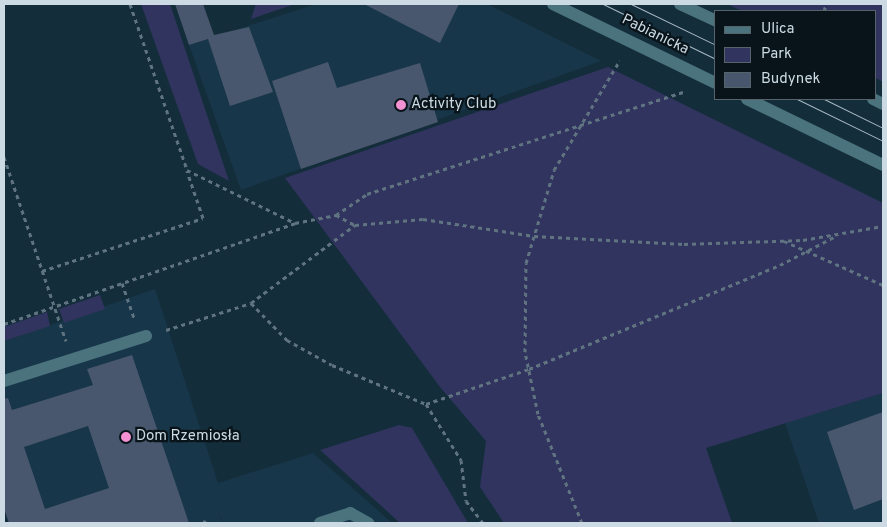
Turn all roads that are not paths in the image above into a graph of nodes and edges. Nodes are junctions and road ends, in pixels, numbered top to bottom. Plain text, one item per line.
1 (553, 4) edge
2 (680, 4) edge
3 (714, 20) edge
4 (714, 82) edge
5 (749, 100) edge
6 (883, 165) edge
7 (146, 336) road end
8 (4, 381) edge
9 (320, 523) edge
10 (368, 523) edge

1 - 4 street, Pabianicka
2 - 3 street
5 - 6 street
7 - 8 street
9 - 10 street

